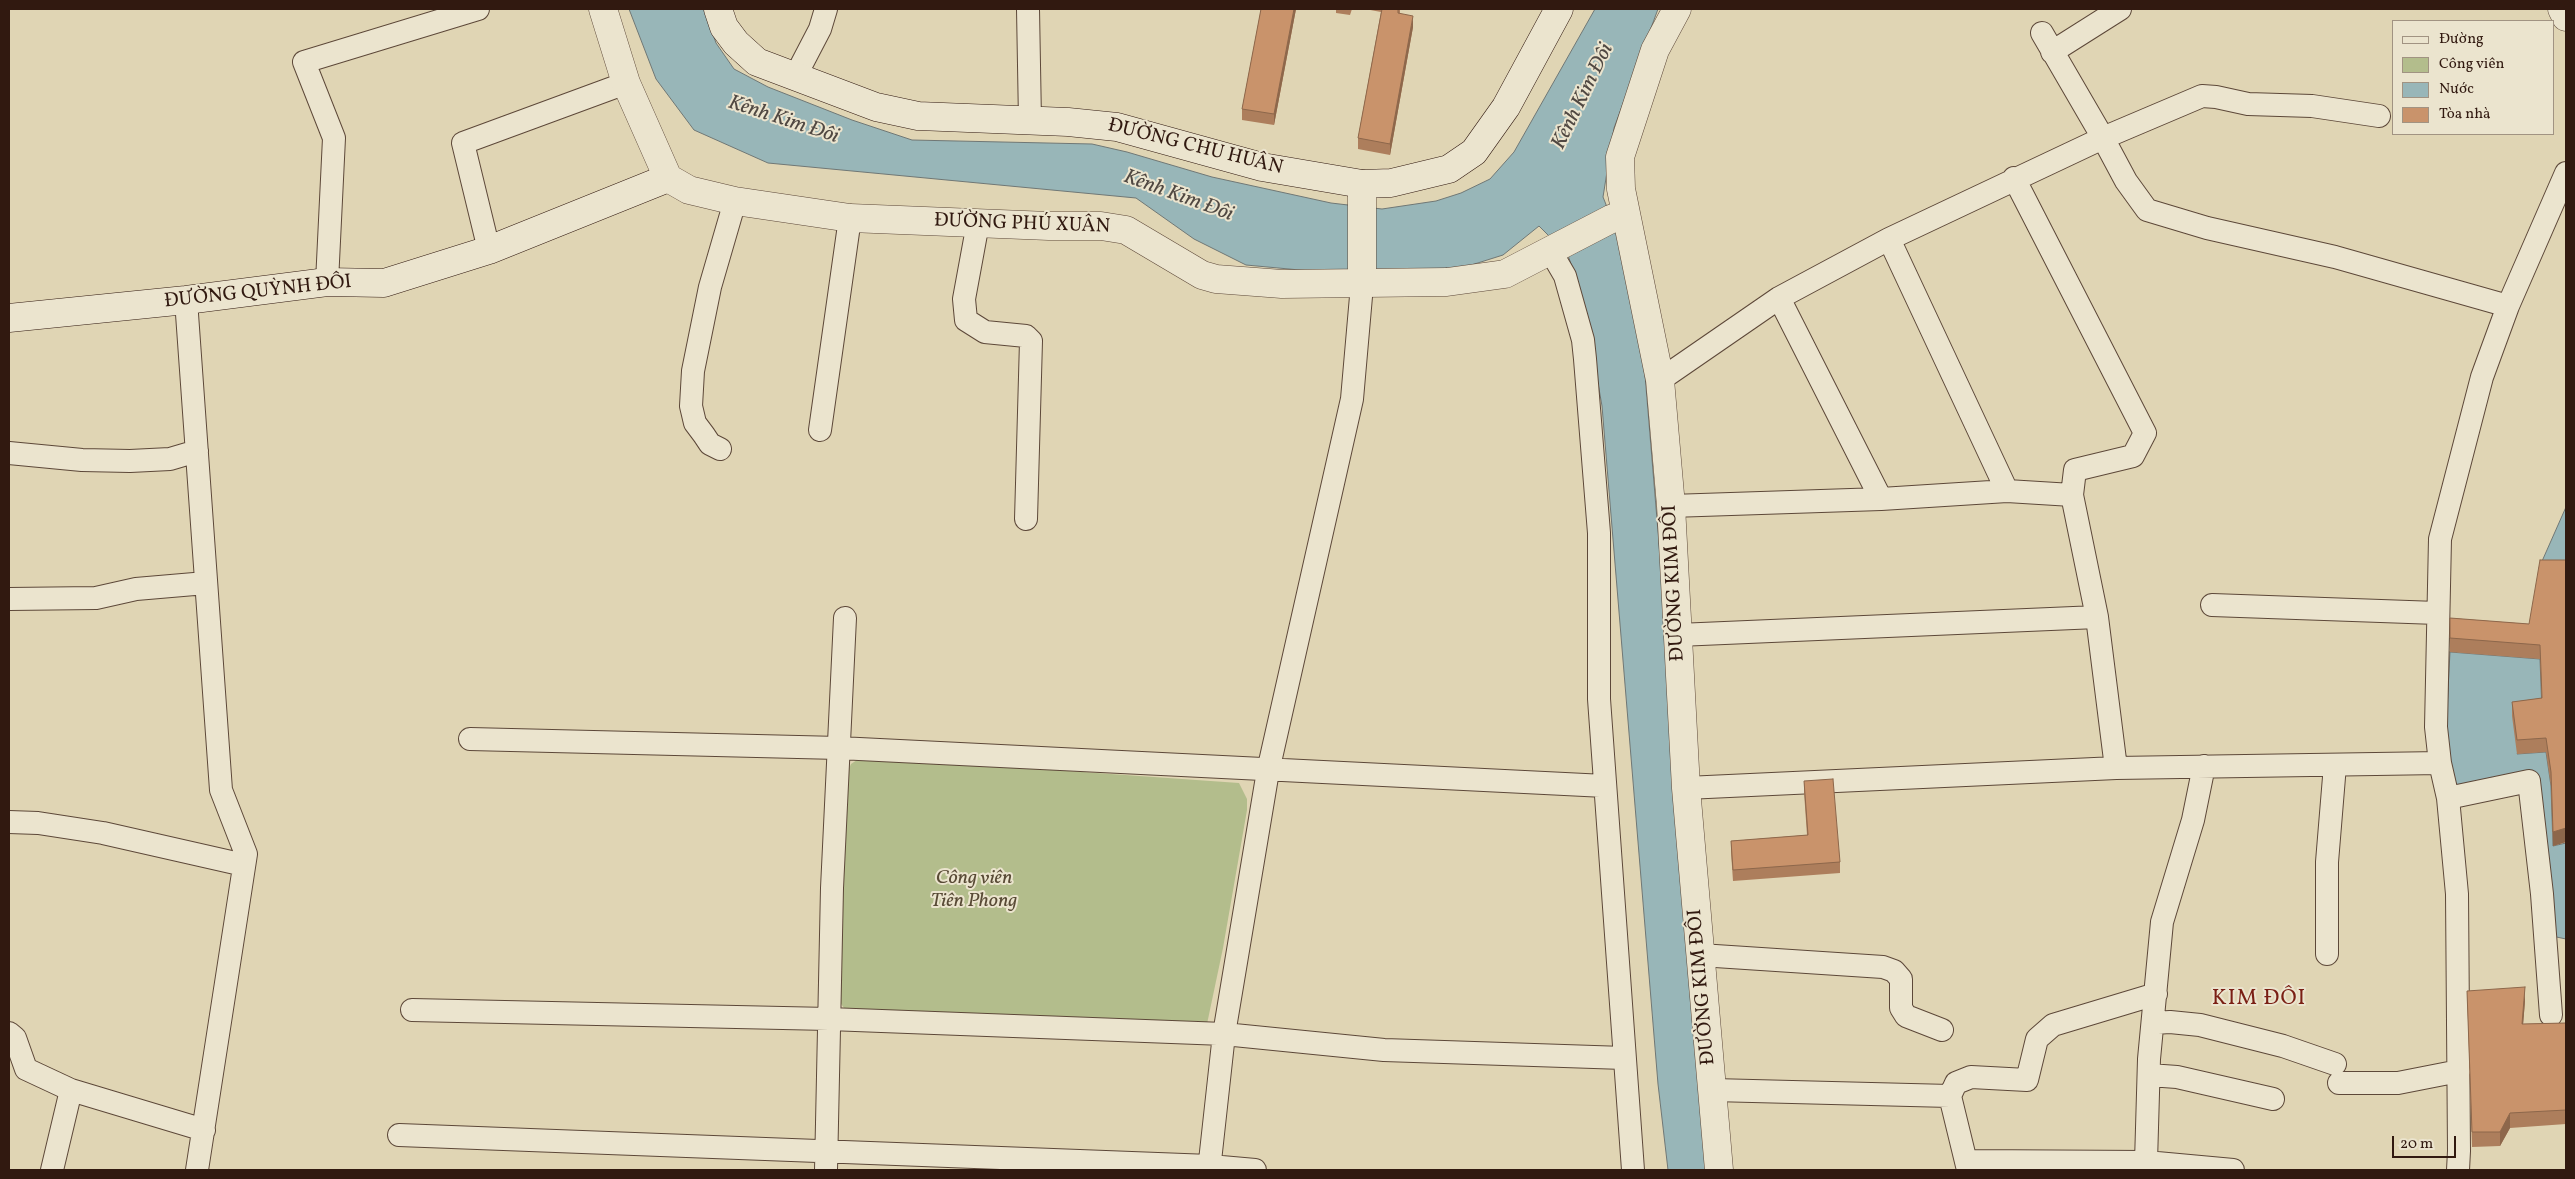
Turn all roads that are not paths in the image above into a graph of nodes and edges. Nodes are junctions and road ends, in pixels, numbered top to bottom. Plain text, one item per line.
1 (478, 9) edge
2 (603, 9) edge
3 (718, 9) edge
4 (826, 9) edge
5 (1028, 9) edge
6 (1677, 9) edge
7 (2120, 9) edge
8 (2562, 9) edge
9 (1554, 10) edge
10 (2566, 17) edge
11 (795, 77) junction
12 (626, 83) junction
13 (2380, 116) dead end
14 (1030, 120) junction
15 (2103, 138) junction
16 (2566, 173) edge
17 (668, 178) junction
18 (2014, 178) junction
19 (1362, 184) junction
20 (735, 201) junction
21 (1618, 217) junction
22 (850, 218) junction
23 (978, 223) junction
24 (1889, 239) junction
25 (489, 250) junction
26 (1551, 252) junction
27 (327, 282) junction
28 (1362, 285) junction
29 (1779, 298) junction
30 (186, 300) junction
31 (2508, 306) junction
32 (9, 318) edge
33 (1660, 380) junction
34 (820, 430) dead end
35 (720, 449) dead end
36 (197, 451) junction
37 (9, 453) edge
38 (2007, 491) junction
39 (2072, 495) junction
40 (1881, 499) junction
41 (1672, 506) junction
42 (1026, 519) dead end
43 (206, 583) junction
44 (9, 599) edge
45 (2212, 605) dead end
46 (2438, 613) junction
47 (2097, 617) junction
48 (845, 618) dead end
49 (1678, 635) junction
50 (470, 739) dead end
51 (839, 748) junction
52 (2440, 763) junction
53 (2335, 765) junction
54 (2204, 766) junction
55 (2116, 768) junction
56 (1268, 771) junction
57 (1605, 786) junction
58 (1686, 788) junction
59 (2448, 798) junction
60 (9, 822) edge
61 (244, 865) junction
62 (2327, 954) dead end
63 (1700, 955) junction
64 (2156, 994) junction
65 (412, 1010) dead end
66 (2551, 1015) dead end
67 (829, 1019) junction
68 (2154, 1023) junction
69 (1942, 1030) dead end
70 (9, 1033) edge
71 (1224, 1034) junction
72 (1624, 1058) junction
73 (2459, 1071) junction
74 (2149, 1075) junction
75 (71, 1090) junction
76 (1713, 1090) junction
77 (1950, 1096) junction
78 (2273, 1099) dead end
79 (204, 1130) junction
80 (399, 1135) dead end
81 (826, 1162) edge
82 (2146, 1162) junction
83 (1968, 1166) edge
84 (1209, 1168) edge
85 (52, 1170) edge
86 (196, 1170) edge
87 (1255, 1170) edge
88 (1633, 1170) edge
89 (1719, 1170) edge
90 (2233, 1170) edge
91 (2458, 1170) edge

1 - 27 street
2 - 12 street
3 - 11 street, ĐƯỜNG CHU HUÂN
4 - 11 street
5 - 14 street
6 - 21 street, ĐƯỜNG KIM ĐÔI
7 - 15 street
8 - 10 street
9 - 19 street, ĐƯỜNG CHU HUÂN
11 - 14 street, ĐƯỜNG CHU HUÂN
12 - 17 street
12 - 25 street
13 - 15 street
14 - 19 street, ĐƯỜNG CHU HUÂN
15 - 18 street
15 - 31 street
16 - 31 street
17 - 20 street, ĐƯỜNG PHÚ XUÂN
17 - 25 street, ĐƯỜNG QUỲNH ĐÔI
18 - 24 street
18 - 39 street
19 - 28 street
20 - 22 street, ĐƯỜNG PHÚ XUÂN
20 - 35 street
21 - 26 street, ĐƯỜNG PHÚ XUÂN
21 - 33 street, ĐƯỜNG KIM ĐÔI
22 - 23 street, ĐƯỜNG PHÚ XUÂN
22 - 34 street
23 - 28 street, ĐƯỜNG PHÚ XUÂN
23 - 42 street
24 - 29 street
24 - 38 street
25 - 27 street, ĐƯỜNG QUỲNH ĐÔI
26 - 28 street, ĐƯỜNG PHÚ XUÂN
26 - 57 street
27 - 30 street, ĐƯỜNG QUỲNH ĐÔI
28 - 56 street
29 - 33 street
29 - 40 street
30 - 32 street, ĐƯỜNG QUỲNH ĐÔI
30 - 36 street
31 - 46 street
33 - 41 street, ĐƯỜNG KIM ĐÔI
36 - 37 street
36 - 43 street
38 - 39 street
38 - 40 street
39 - 47 street
40 - 41 street
41 - 49 street, ĐƯỜNG KIM ĐÔI
43 - 44 street
43 - 61 street
45 - 46 street
46 - 52 street
47 - 49 street
47 - 55 street
48 - 51 street
49 - 58 street, ĐƯỜNG KIM ĐÔI
50 - 51 street
51 - 56 street
51 - 67 street
52 - 53 street
52 - 59 street
53 - 54 street
53 - 62 street
54 - 55 street
54 - 64 street
55 - 58 street
56 - 57 street
56 - 71 street
57 - 72 street
58 - 63 street, ĐƯỜNG KIM ĐÔI
59 - 66 street
59 - 73 street
60 - 61 street
61 - 79 street
63 - 69 street
63 - 76 street, ĐƯỜNG KIM ĐÔI
64 - 68 street
64 - 77 street
65 - 67 street
67 - 71 street
67 - 81 street
68 - 73 street
68 - 74 street
70 - 75 street
71 - 72 street
71 - 84 street
72 - 88 street
73 - 91 street
74 - 78 street
74 - 82 street
75 - 79 street
75 - 85 street
76 - 77 street
76 - 89 street, ĐƯỜNG KIM ĐÔI
77 - 83 street
79 - 86 street
80 - 81 street
81 - 84 street
82 - 83 street
82 - 90 street
84 - 87 street

